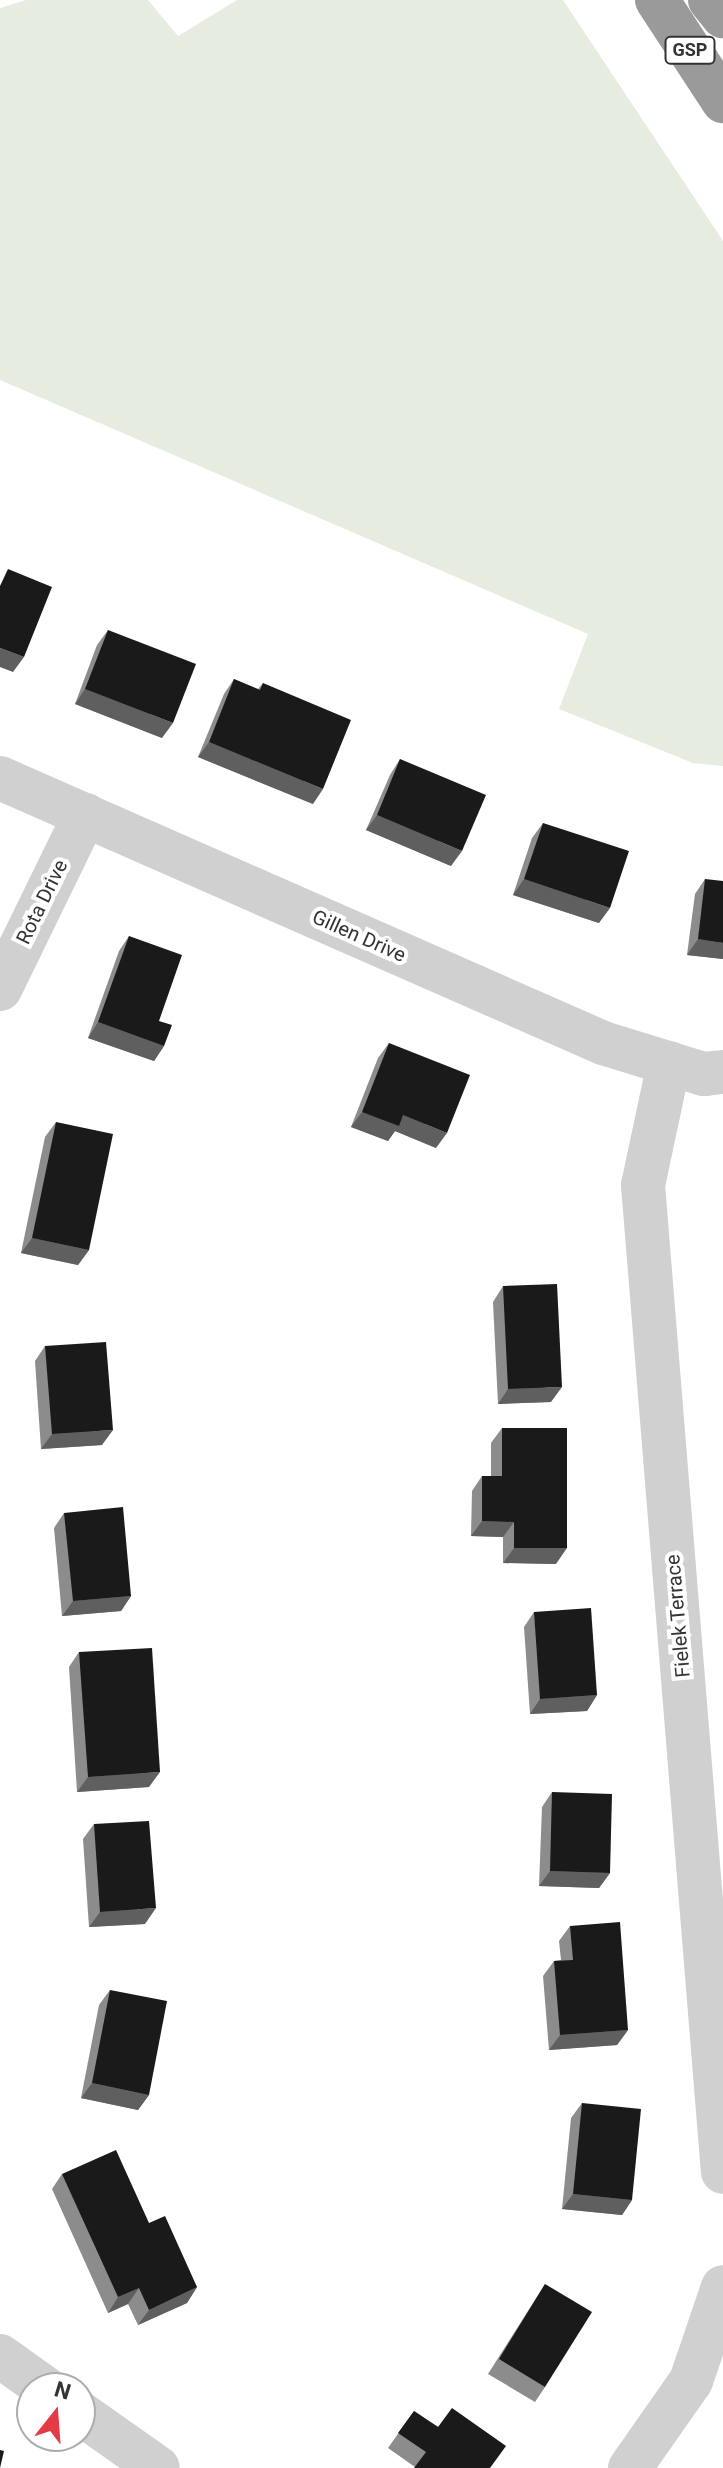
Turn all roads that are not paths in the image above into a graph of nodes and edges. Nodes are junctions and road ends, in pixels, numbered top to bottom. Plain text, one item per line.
1 (657, 0) edge
2 (710, 0) edge
3 (723, 16) edge
4 (723, 101) edge
5 (0, 778) edge
6 (85, 815) junction
7 (0, 989) edge
8 (669, 1063) junction
9 (723, 1072) edge
10 (723, 2172) edge
11 (723, 2287) edge
12 (0, 2356) edge
13 (22, 2372) edge
14 (96, 2424) edge
15 (158, 2468) edge
16 (630, 2468) edge

1 - 4 highway, GSP
2 - 3 highway
5 - 6 street, Gillen Drive
6 - 7 street, Rota Drive
6 - 8 street, Gillen Drive
8 - 9 street, Gillen Drive
8 - 10 street, Fielek Terrace
11 - 16 street
12 - 13 street
14 - 15 street

